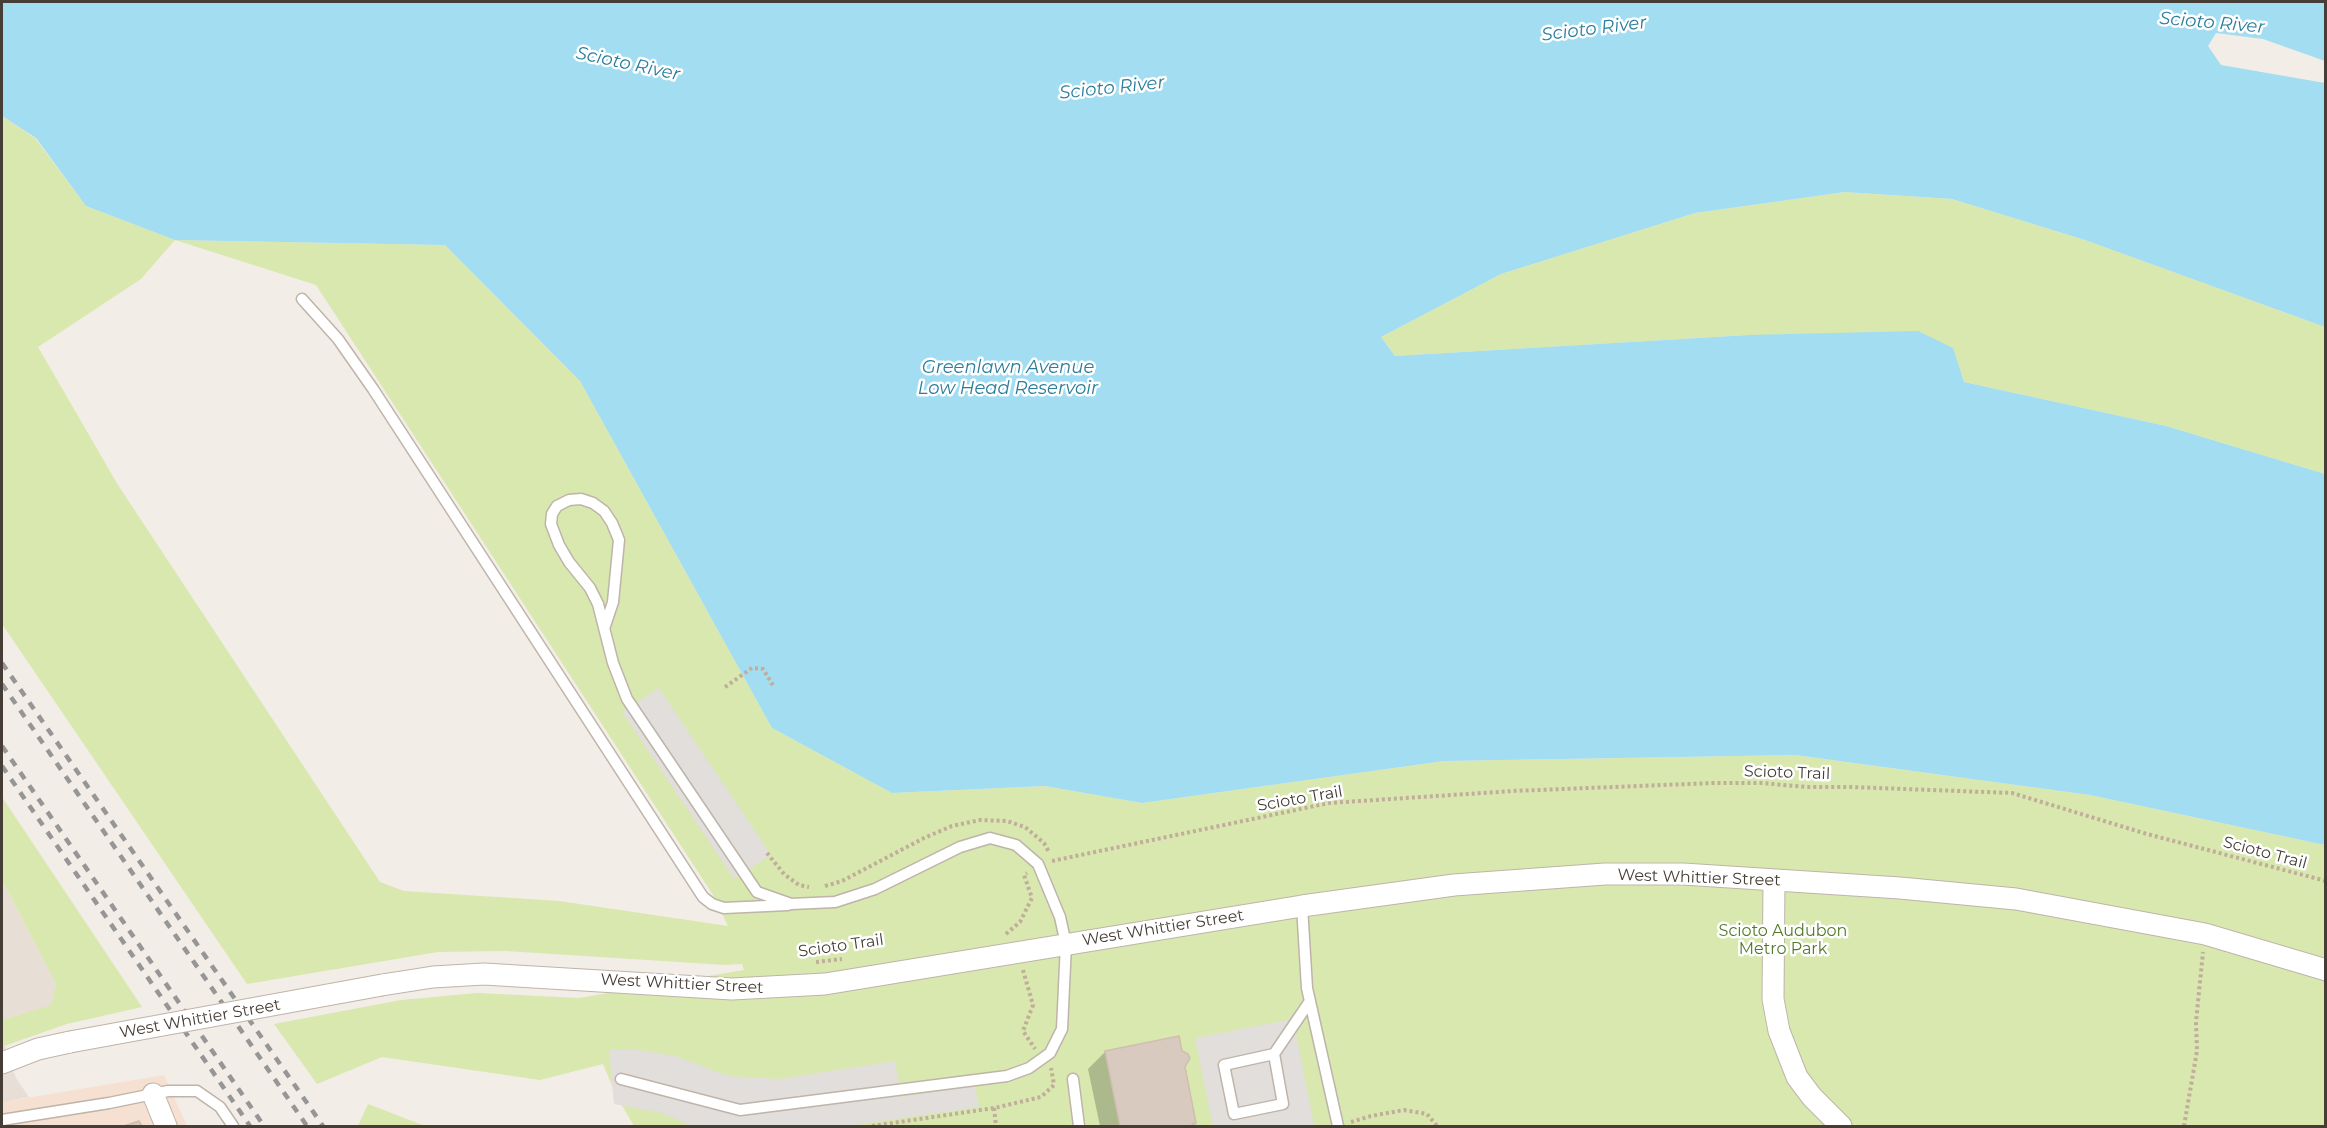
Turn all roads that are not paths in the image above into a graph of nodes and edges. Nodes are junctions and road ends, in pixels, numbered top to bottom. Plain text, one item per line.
1 (302, 298) dead end
2 (605, 626) junction
3 (1774, 880) junction
4 (791, 904) junction
5 (1302, 906) junction
6 (1066, 944) junction
7 (2325, 970) edge
8 (1310, 1001) junction
9 (1274, 1054) junction
10 (2, 1063) edge
11 (621, 1078) dead end
12 (1072, 1078) dead end
13 (153, 1094) junction
14 (2, 1120) edge
15 (1833, 1124) edge
16 (166, 1126) edge
17 (233, 1126) edge
18 (1079, 1126) edge
19 (1338, 1126) edge

1 - 4 lane
2 - 2 lane
2 - 4 lane
3 - 5 street, West Whittier Street
3 - 7 street, West Whittier Street
3 - 15 street
4 - 6 lane
5 - 6 street, West Whittier Street
5 - 8 lane
6 - 10 street, West Whittier Street, bridge
6 - 11 lane
8 - 9 lane
8 - 19 lane
9 - 9 lane
12 - 18 lane
13 - 14 lane
13 - 16 street
13 - 17 lane

